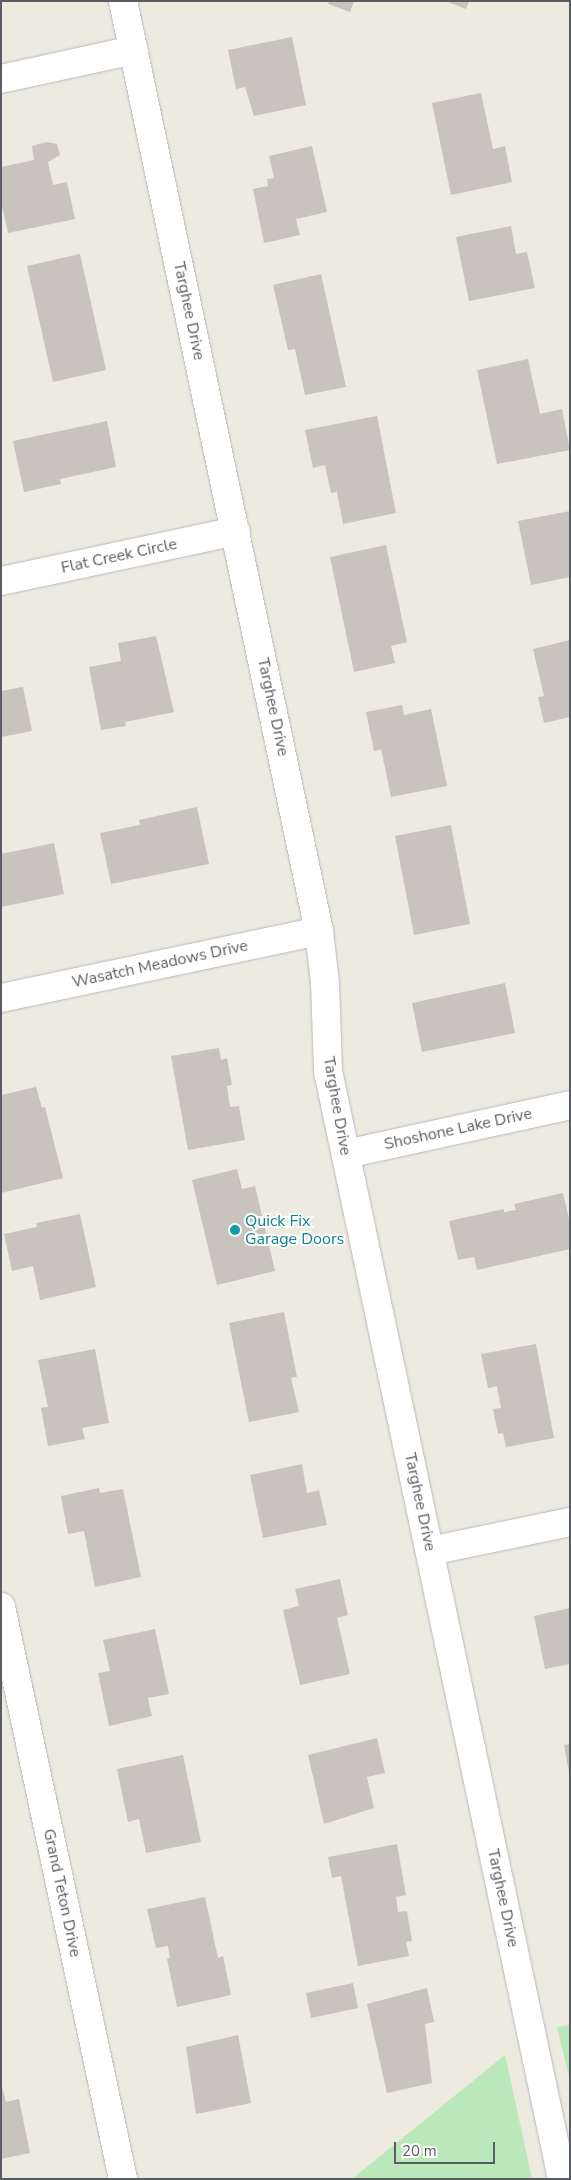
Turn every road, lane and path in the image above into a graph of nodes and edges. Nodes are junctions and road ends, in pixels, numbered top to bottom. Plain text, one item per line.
1 (123, 1) edge
2 (134, 50) junction
3 (1, 78) edge
4 (236, 531) junction
5 (1, 581) edge
6 (319, 931) junction
7 (1, 998) edge
8 (570, 1105) edge
9 (346, 1154) junction
10 (570, 1522) edge
11 (430, 1551) junction
12 (1, 1607) edge
13 (123, 2179) edge
14 (562, 2179) edge

1 - 2 street, Targhee Drive
2 - 3 street
2 - 4 street, Targhee Drive
4 - 5 street, Flat Creek Circle
4 - 6 street, Targhee Drive
6 - 7 street, Wasatch Meadows Drive
6 - 9 street, Targhee Drive
8 - 9 street, Shoshone Lake Drive
9 - 11 street, Targhee Drive
10 - 11 street
11 - 14 street, Targhee Drive
12 - 13 street, Grand Teton Drive

